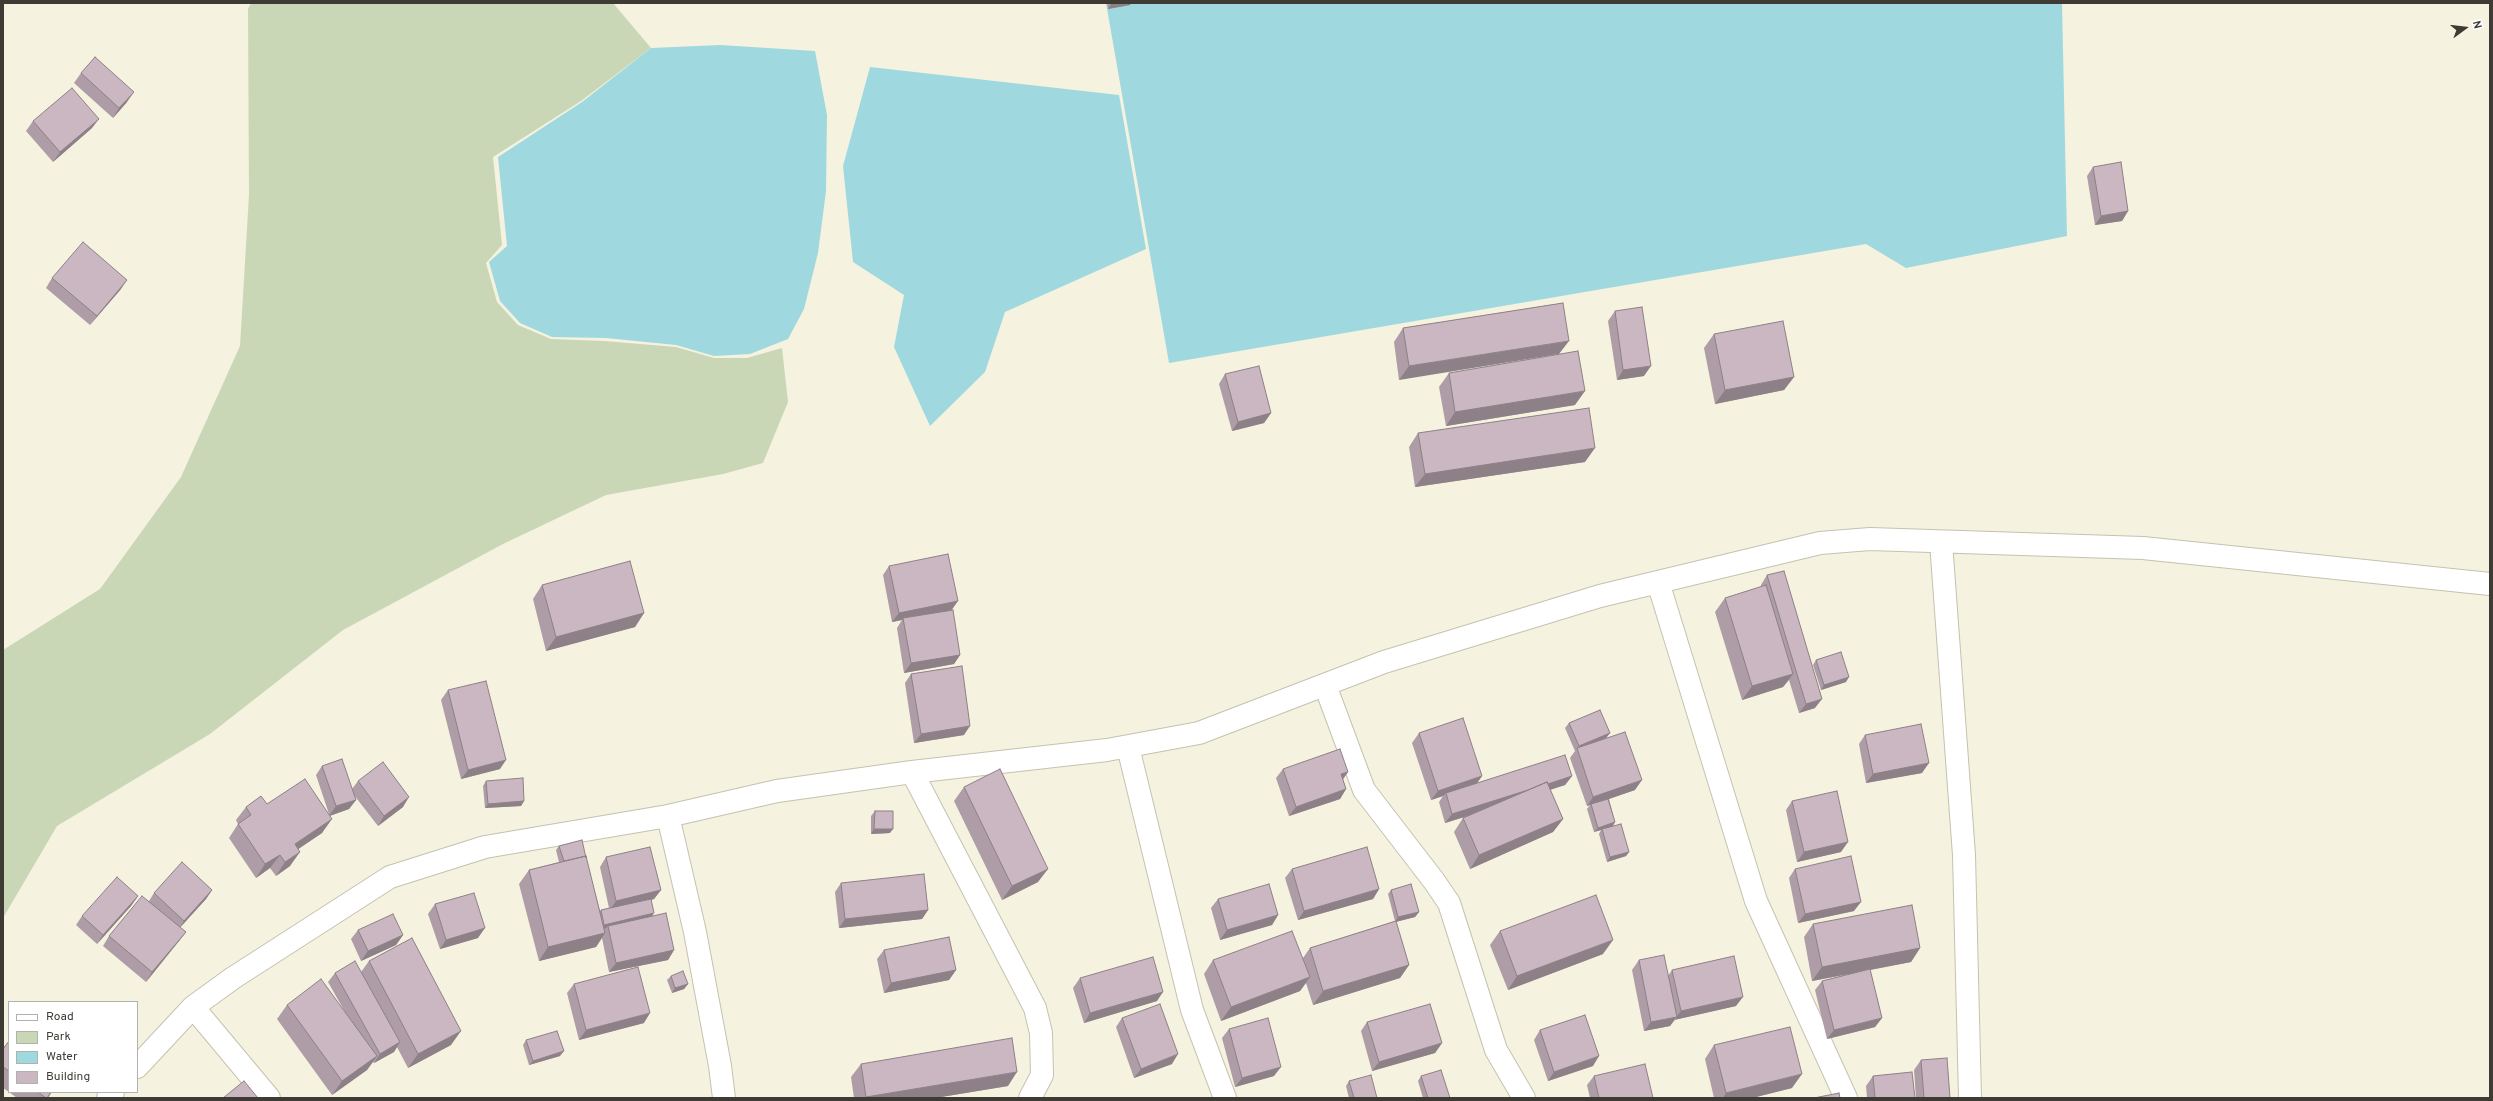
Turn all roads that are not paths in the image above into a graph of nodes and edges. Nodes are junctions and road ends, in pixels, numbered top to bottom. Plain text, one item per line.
1 (1941, 542) junction
2 (1658, 582) junction
3 (2490, 584) edge
4 (1325, 685) junction
5 (1128, 747) junction
6 (912, 772) junction
7 (668, 816) junction
8 (193, 1007) junction
9 (138, 1066) edge
10 (270, 1098) edge
11 (724, 1098) edge
12 (1030, 1098) edge
13 (1225, 1098) edge
14 (1524, 1098) edge
15 (1846, 1098) edge
16 (1970, 1098) edge

1 - 2 street
1 - 3 street
1 - 16 street
2 - 4 street
2 - 15 street
4 - 5 street
4 - 14 street
5 - 6 street
5 - 13 street
6 - 7 street
6 - 12 street
7 - 8 street
7 - 11 street
8 - 9 street
8 - 10 street

